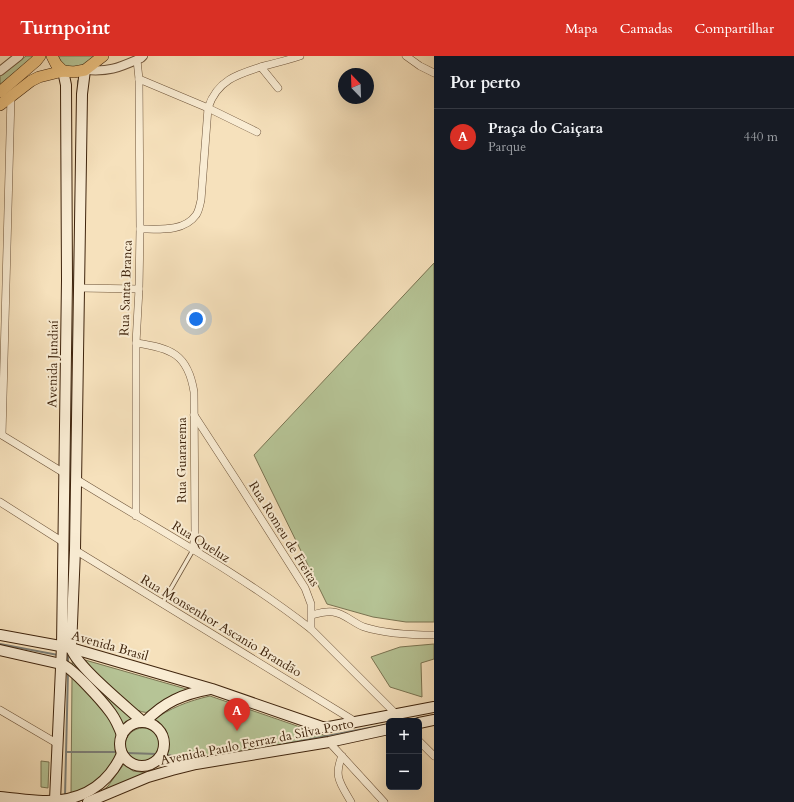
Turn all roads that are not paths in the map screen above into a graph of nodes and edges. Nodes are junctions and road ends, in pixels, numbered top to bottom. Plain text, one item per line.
1 (18, 56) edge
2 (40, 56) edge
3 (52, 56) edge
4 (103, 56) edge
5 (300, 56) edge
6 (406, 56) edge
7 (140, 58) edge
8 (262, 67) junction
9 (85, 70) junction
10 (0, 71) edge
11 (63, 71) junction
12 (434, 73) edge
13 (139, 79) junction
14 (278, 88) dead end
15 (0, 92) edge
16 (11, 96) junction
17 (0, 105) edge
18 (208, 108) junction
19 (257, 132) dead end
20 (140, 229) junction
21 (79, 288) junction
22 (139, 289) junction
23 (136, 343) junction
24 (194, 415) junction
25 (1, 435) edge
26 (64, 473) junction
27 (76, 480) junction
28 (0, 502) edge
29 (136, 516) junction
30 (63, 542) junction
31 (75, 550) junction
32 (193, 550) junction
33 (162, 604) junction
34 (312, 615) junction
35 (311, 629) junction
36 (0, 635) edge
37 (434, 635) edge
38 (0, 650) edge
39 (66, 655) junction
40 (212, 689) junction
41 (434, 708) edge
42 (0, 710) edge
43 (396, 714) junction
44 (434, 720) edge
45 (144, 722) junction
46 (356, 722) junction
47 (422, 722) edge
48 (386, 730) edge
49 (122, 735) junction
50 (329, 742) junction
51 (58, 744) junction
52 (422, 744) edge
53 (122, 754) junction
54 (342, 756) junction
55 (434, 756) edge
56 (156, 761) junction
57 (196, 764) junction
58 (148, 777) junction
59 (0, 797) edge
60 (61, 799) junction
61 (43, 801) edge
62 (88, 802) edge
63 (351, 802) edge
64 (384, 802) edge

1 - 10 street
2 - 15 main road
3 - 11 main road
4 - 9 main road
5 - 8 street
6 - 12 street
7 - 9 street
7 - 13 street, Rua Santa Branca
8 - 14 street
8 - 18 street
9 - 11 main road
9 - 21 main road, Avenida Jundiaí
11 - 16 main road
11 - 26 main road, Avenida Jundiaí
13 - 18 street
13 - 20 street, Rua Santa Branca
16 - 17 main road
16 - 25 street
18 - 19 street
18 - 20 street
20 - 22 street, Rua Santa Branca
21 - 22 street
21 - 27 main road, Avenida Jundiaí
22 - 23 street, Rua Santa Branca
23 - 24 street, Rua Guararema
23 - 29 street, Rua Santa Branca
24 - 32 street, Rua Guararema
24 - 34 street, Rua Romeu de Freitas
25 - 26 street
26 - 30 main road, Avenida Jundiaí
27 - 29 street, Rua Queluz
27 - 31 main road, Avenida Jundiaí
28 - 30 street
29 - 32 street, Rua Queluz
30 - 39 main road, Avenida Jundiaí
31 - 33 street, Rua Monsenhor Ascanio Brandão
31 - 39 main road, Avenida Jundiaí
32 - 33 lane, Rua Guararema
32 - 35 street, Rua Queluz
33 - 46 street, Rua Monsenhor Ascanio Brandão
34 - 35 street, Rua Romeu de Freitas
34 - 37 street
35 - 43 street
36 - 39 main road, Avenida Brasil
38 - 39 main road, Avenida Brasil
39 - 40 main road, Avenida Brasil
39 - 45 main road
39 - 49 main road
39 - 51 main road
40 - 45 main road
40 - 46 main road, Avenida Paulo Ferraz da Silva Porto
41 - 43 main road, Avenida Paulo Ferraz da Silva Porto
42 - 51 street
43 - 46 main road, Avenida Paulo Ferraz da Silva Porto
44 - 47 main road
45 - 49 main road
45 - 56 main road
48 - 50 main road, Avenida Paulo Ferraz da Silva Porto
49 - 53 main road
50 - 54 street
50 - 57 main road, Avenida Paulo Ferraz da Silva Porto
51 - 60 main road
52 - 55 street
53 - 56 main road
53 - 60 main road
54 - 63 street
54 - 64 street
56 - 57 main road
56 - 58 main road
57 - 58 main road, Avenida Paulo Ferraz da Silva Porto
58 - 62 main road, Avenida Paulo Ferraz da Silva Porto
59 - 61 main road
60 - 61 main road

